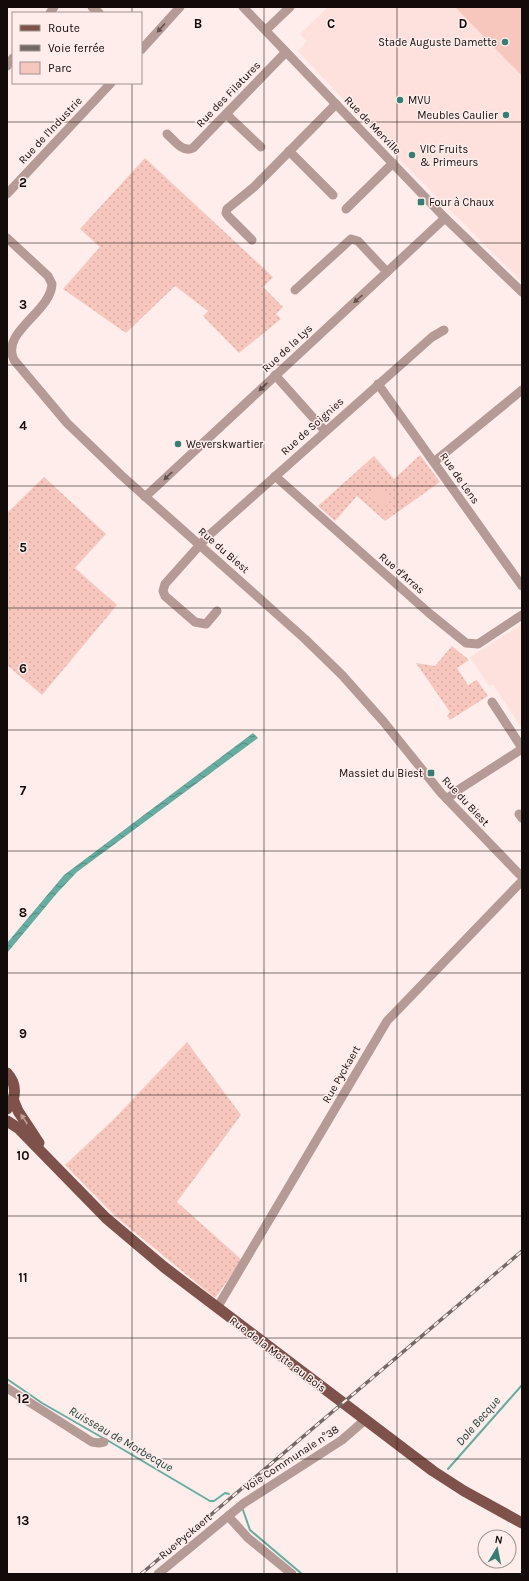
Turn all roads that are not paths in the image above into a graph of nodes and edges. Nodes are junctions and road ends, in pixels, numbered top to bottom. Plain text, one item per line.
1 (180, 7) edge
2 (243, 7) edge
3 (290, 7) edge
4 (266, 30) junction
5 (142, 48) edge
6 (286, 52) junction
7 (110, 84) edge
8 (336, 104) junction
9 (226, 114) junction
10 (167, 134) dead end
11 (261, 147) dead end
12 (289, 151) junction
13 (393, 163) junction
14 (7, 194) edge
15 (333, 195) dead end
16 (346, 209) dead end
17 (446, 218) junction
18 (7, 238) edge
19 (252, 240) dead end
20 (387, 272) junction
21 (520, 286) edge
22 (295, 290) dead end
23 (444, 330) dead end
24 (275, 375) junction
25 (378, 384) junction
26 (522, 390) edge
27 (325, 430) junction
28 (434, 462) junction
29 (276, 476) junction
30 (145, 497) junction
31 (199, 545) junction
32 (522, 586) edge
33 (217, 611) dead end
34 (522, 615) edge
35 (492, 702) dead end
36 (522, 748) edge
37 (447, 799) junction
38 (522, 877) edge
39 (522, 880) edge
40 (7, 1073) edge
41 (13, 1099) junction
42 (7, 1109) edge
43 (7, 1121) edge
44 (52, 1161) junction
45 (217, 1308) junction
46 (7, 1388) edge
47 (365, 1420) junction
48 (104, 1442) dead end
49 (228, 1516) junction
50 (522, 1523) edge
51 (158, 1574) edge
52 (292, 1574) edge

1 -> 5 street
2 - 4 street, Rue de Merville
3 - 4 street
4 - 6 street, Rue de Merville
6 - 8 street, Rue de Merville
6 - 9 street, Rue des Filatures
7 - 14 street, Rue de l'Industrie
8 - 12 street
8 - 13 street, Rue de Merville
9 - 10 street, Rue des Filatures
9 - 11 street
12 - 15 street
12 - 19 street
13 - 16 street
13 - 17 street, Rue de Merville
17 - 20 street, Rue de la Lys
17 - 21 street, Rue de Merville
18 - 30 street, Rue du Biest
20 - 22 street
20 -> 24 street, Rue de la Lys
23 - 25 street, Rue de Soignies
24 - 27 street
24 -> 30 street, Rue de la Lys
25 - 27 street, Rue de Soignies
25 - 28 street, Rue de Lens
26 - 28 street
27 - 29 street, Rue de Soignies
28 - 32 street, Rue de Lens
29 - 31 street, Rue de Soignies
29 - 34 street, Rue d'Arras
30 - 31 street, Rue du Biest
31 - 33 street, Rue de Soignies
31 - 37 street, Rue du Biest
35 - 36 street
36 - 37 street
37 - 38 street, Rue du Biest
39 - 45 street, Rue Pyckaert
40 - 41 main road
41 - 42 main road
44 -> 41 main road, Rue de la Motte au Bois
43 - 44 main road, Rue de la Motte au Bois
44 - 45 main road, Rue de la Motte au Bois
45 - 47 main road, Rue de la Motte au Bois
46 - 48 street
47 - 49 street, Voie Communale n°38
47 - 50 main road, Rue de la Motte au Bois
49 - 51 street, Rue Pyckaert
49 - 52 street

